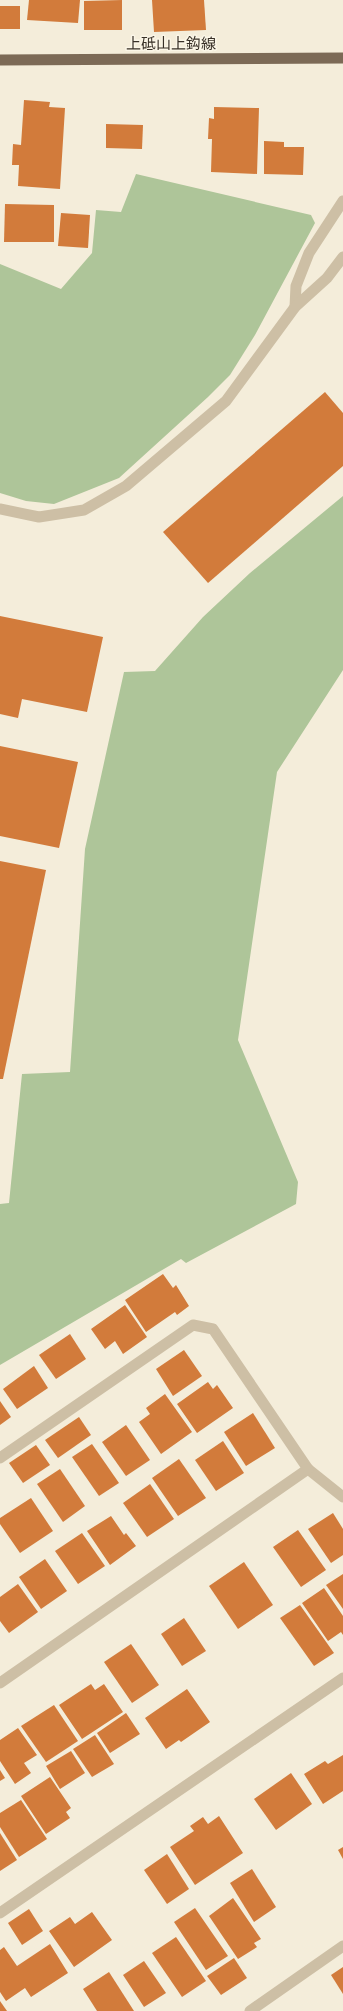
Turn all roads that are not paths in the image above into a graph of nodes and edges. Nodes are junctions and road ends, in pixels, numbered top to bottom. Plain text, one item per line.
1 (343, 58) edge
2 (0, 60) edge
3 (343, 202) edge
4 (343, 257) edge
5 (295, 307) junction
6 (0, 509) edge
7 (0, 1458) edge
8 (308, 1469) junction
9 (343, 1497) edge
10 (343, 1678) edge
11 (0, 1683) edge
12 (0, 1913) edge
13 (343, 1946) edge
14 (250, 2011) edge

1 - 2 main road, 上砥山上鈎線
3 - 5 lane
4 - 5 lane
5 - 6 lane
7 - 8 lane
8 - 9 lane
8 - 11 lane
10 - 12 lane
13 - 14 lane

